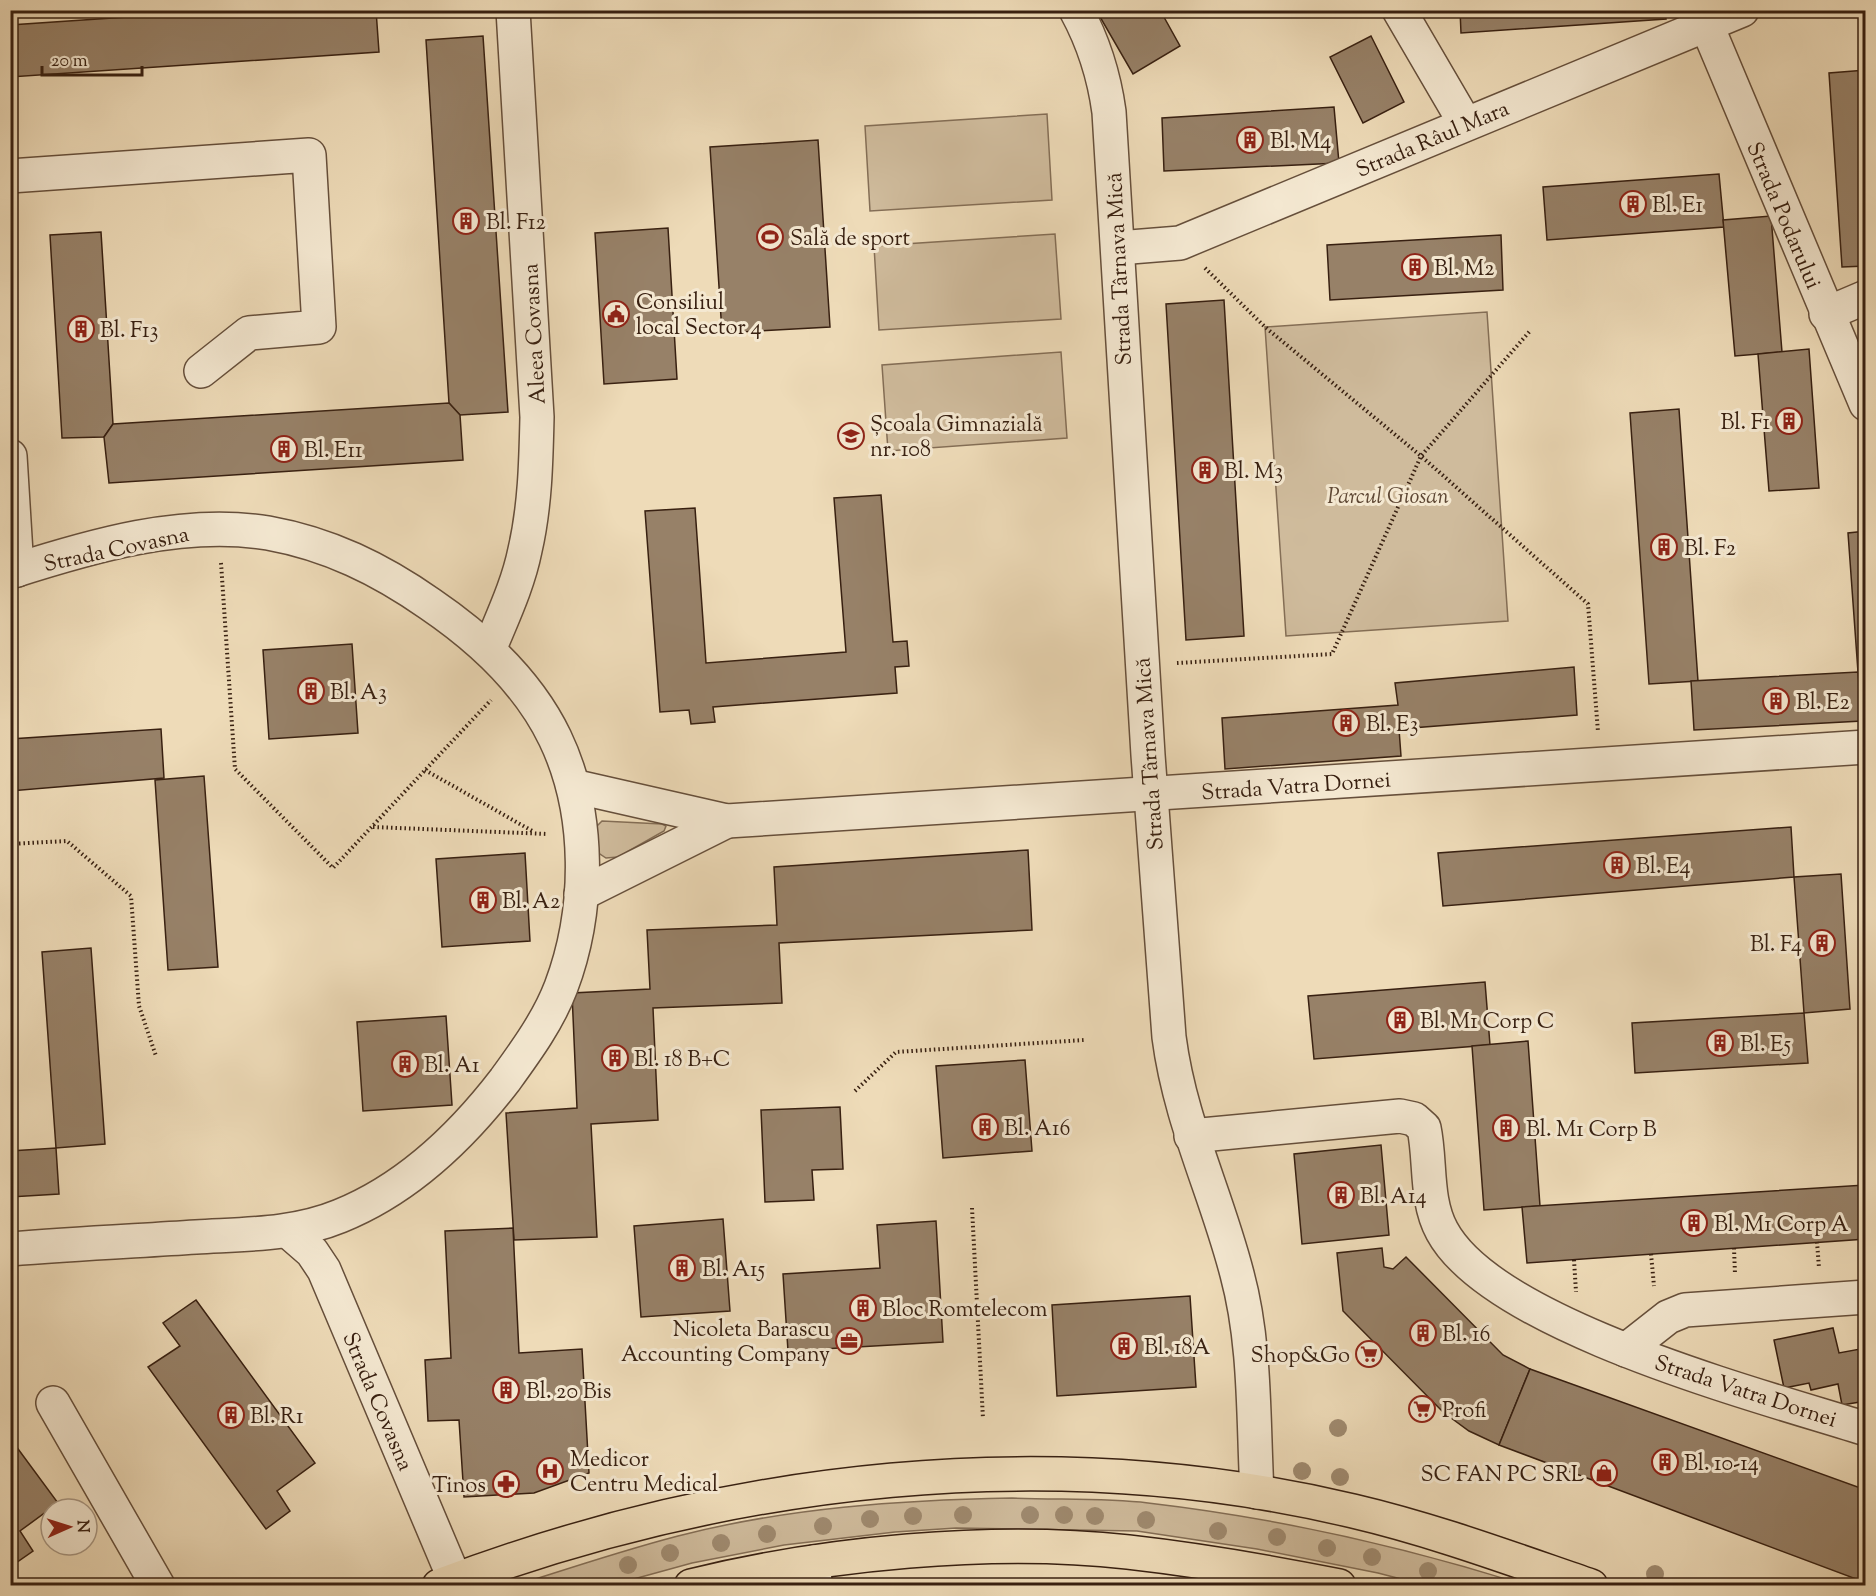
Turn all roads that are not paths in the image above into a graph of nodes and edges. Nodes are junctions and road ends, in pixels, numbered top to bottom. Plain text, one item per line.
1 (513, 10) edge
2 (1076, 10) edge
3 (1399, 10) edge
4 (1742, 10) edge
5 (1707, 26) junction
6 (1465, 123) junction
7 (10, 176) edge
8 (1118, 248) junction
9 (1866, 297) edge
10 (1826, 314) junction
11 (201, 371) dead end
12 (1866, 404) edge
13 (10, 456) edge
14 (14, 571) edge
15 (489, 650) junction
16 (1866, 747) edge
17 (573, 786) junction
18 (1151, 795) junction
19 (727, 821) junction
20 (581, 894) junction
21 (1191, 1136) junction
22 (289, 1232) junction
23 (10, 1249) edge
24 (1866, 1297) edge
25 (1626, 1350) junction
26 (53, 1403) dead end
27 (1866, 1430) edge
28 (1257, 1492) junction
29 (815, 1574) edge
30 (447, 1582) edge
31 (158, 1586) edge
32 (691, 1586) edge
33 (1339, 1586) edge
34 (1591, 1586) edge

1 - 15 street, Aleea Covasna
2 - 8 street, Strada Târnava Mică
3 - 6 street
4 - 5 street, Strada Râul Mara
5 - 6 street, Strada Râul Mara
5 - 10 street, Strada Podarului
6 - 8 street, Strada Râul Mara
7 - 11 street
8 - 18 street, Strada Târnava Mică
9 - 10 street
10 - 12 street, Strada Podarului
13 - 14 street
14 - 15 street, Strada Covasna
15 - 17 street, Strada Covasna
16 - 18 street, Strada Vatra Dornei
17 - 19 street, Strada Vatra Dornei
17 - 20 street, Strada Covasna
18 - 19 street, Strada Vatra Dornei
18 - 21 street, Strada Târnava Mică
19 - 20 street, Strada Vatra Dornei
20 - 22 street, Strada Covasna
21 - 25 street, Strada Vatra Dornei
21 - 28 street, Strada Târnava Mică
22 - 23 street, Strada Covasna
22 - 30 street, Strada Covasna
24 - 25 street, Strada Vatra Dornei
25 - 27 street, Strada Vatra Dornei
26 - 31 street
28 - 30 main road
28 - 34 main road
29 - 32 main road
29 - 33 main road

